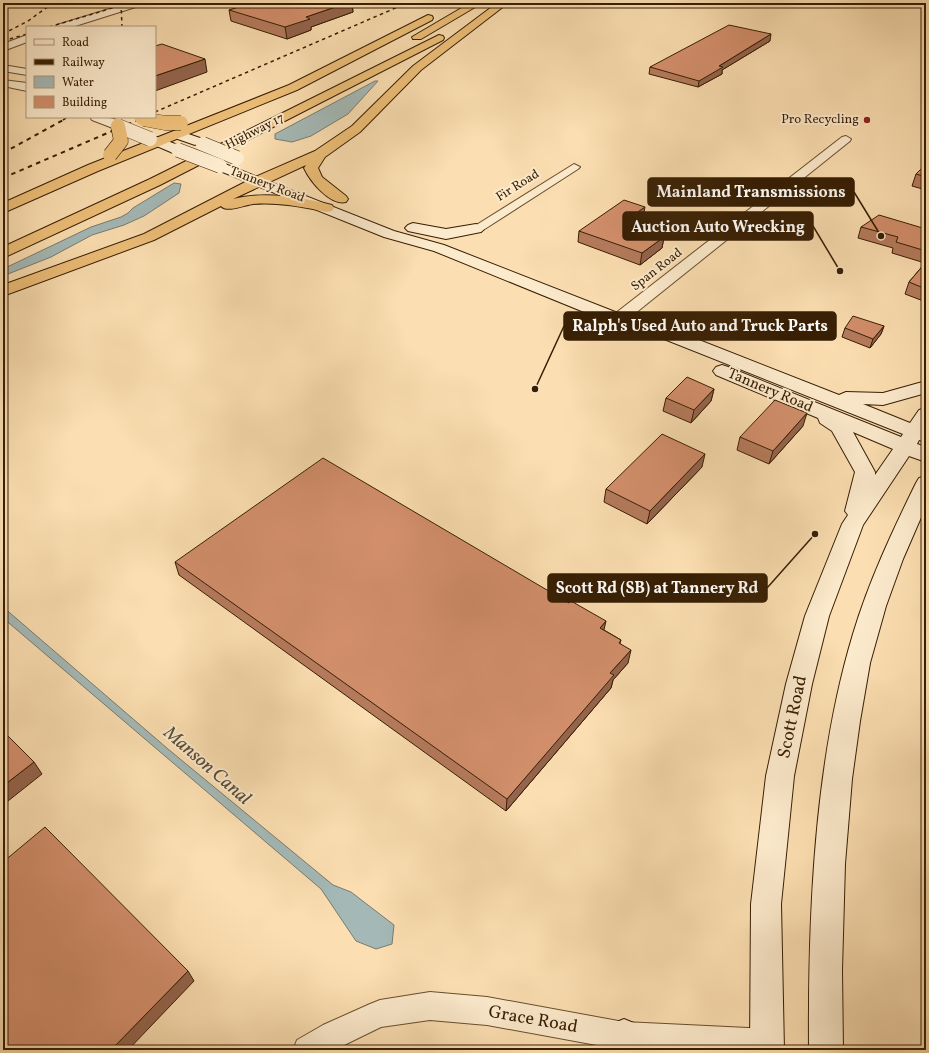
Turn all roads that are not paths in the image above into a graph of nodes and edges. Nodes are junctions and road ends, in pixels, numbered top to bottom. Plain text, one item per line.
1 (139, 3) edge
2 (458, 3) edge
3 (477, 3) edge
4 (503, 3) edge
5 (64, 26) edge
6 (26, 38) edge
7 (3, 48) edge
8 (3, 68) edge
9 (26, 72) edge
10 (3, 83) edge
11 (26, 87) edge
12 (247, 108) junction
13 (98, 118) edge
14 (138, 118) edge
15 (118, 126) junction
16 (174, 132) junction
17 (846, 139) dead end
18 (153, 140) junction
19 (320, 154) junction
20 (96, 166) junction
21 (574, 167) dead end
22 (276, 173) junction
23 (258, 181) junction
24 (341, 199) junction
25 (327, 208) junction
26 (3, 209) edge
27 (174, 225) junction
28 (404, 226) junction
29 (476, 229) junction
30 (3, 242) edge
31 (439, 248) junction
32 (3, 254) edge
33 (485, 268) junction
34 (3, 291) edge
35 (617, 319) junction
36 (926, 387) edge
37 (808, 397) junction
38 (926, 414) edge
39 (915, 438) edge
40 (926, 455) edge
41 (926, 483) edge
42 (926, 517) edge
43 (853, 524) junction
44 (899, 539) junction
45 (634, 1043) edge
46 (772, 1048) edge
47 (307, 1050) edge
48 (826, 1050) edge

1 - 5 main road
2 - 12 highway
3 - 30 highway, Highway 17
4 - 19 highway
4 - 32 highway, Highway 17
6 - 7 main road
8 - 9 street
10 - 11 main road
12 - 14 highway, bridge
12 - 16 highway
13 - 15 main road, Tannery Road
14 - 16 main road, Tannery Road, bridge
15 - 18 main road, Tannery Road, bridge
15 - 20 highway, bridge
16 - 18 highway
16 - 22 main road, Tannery Road, bridge
17 - 35 street, Span Road
18 - 20 highway
18 - 23 main road, Tannery Road, bridge
19 - 22 highway
19 - 24 highway
20 - 26 highway
21 - 29 street, Fir Road
22 - 23 highway
22 - 24 main road, Tannery Road
23 - 25 main road, Tannery Road
23 - 27 highway
24 - 28 main road, Tannery Road
25 - 27 highway
25 - 31 main road, Tannery Road
27 - 34 highway
28 - 29 main road
28 - 31 main road, Tannery Road
29 - 33 main road
31 - 33 main road, Tannery Road
33 - 35 main road, Tannery Road
35 - 37 main road, Tannery Road
36 - 37 main road
37 - 39 main road, Tannery Road
37 - 43 main road
38 - 39 main road, Scott Road
39 - 40 main road, Tannery Road
39 - 43 main road, Scott Road
41 - 44 main road
42 - 44 main road
43 - 46 main road, Scott Road
44 - 48 main road
45 - 46 street, Grace Road
45 - 47 street, Grace Road

